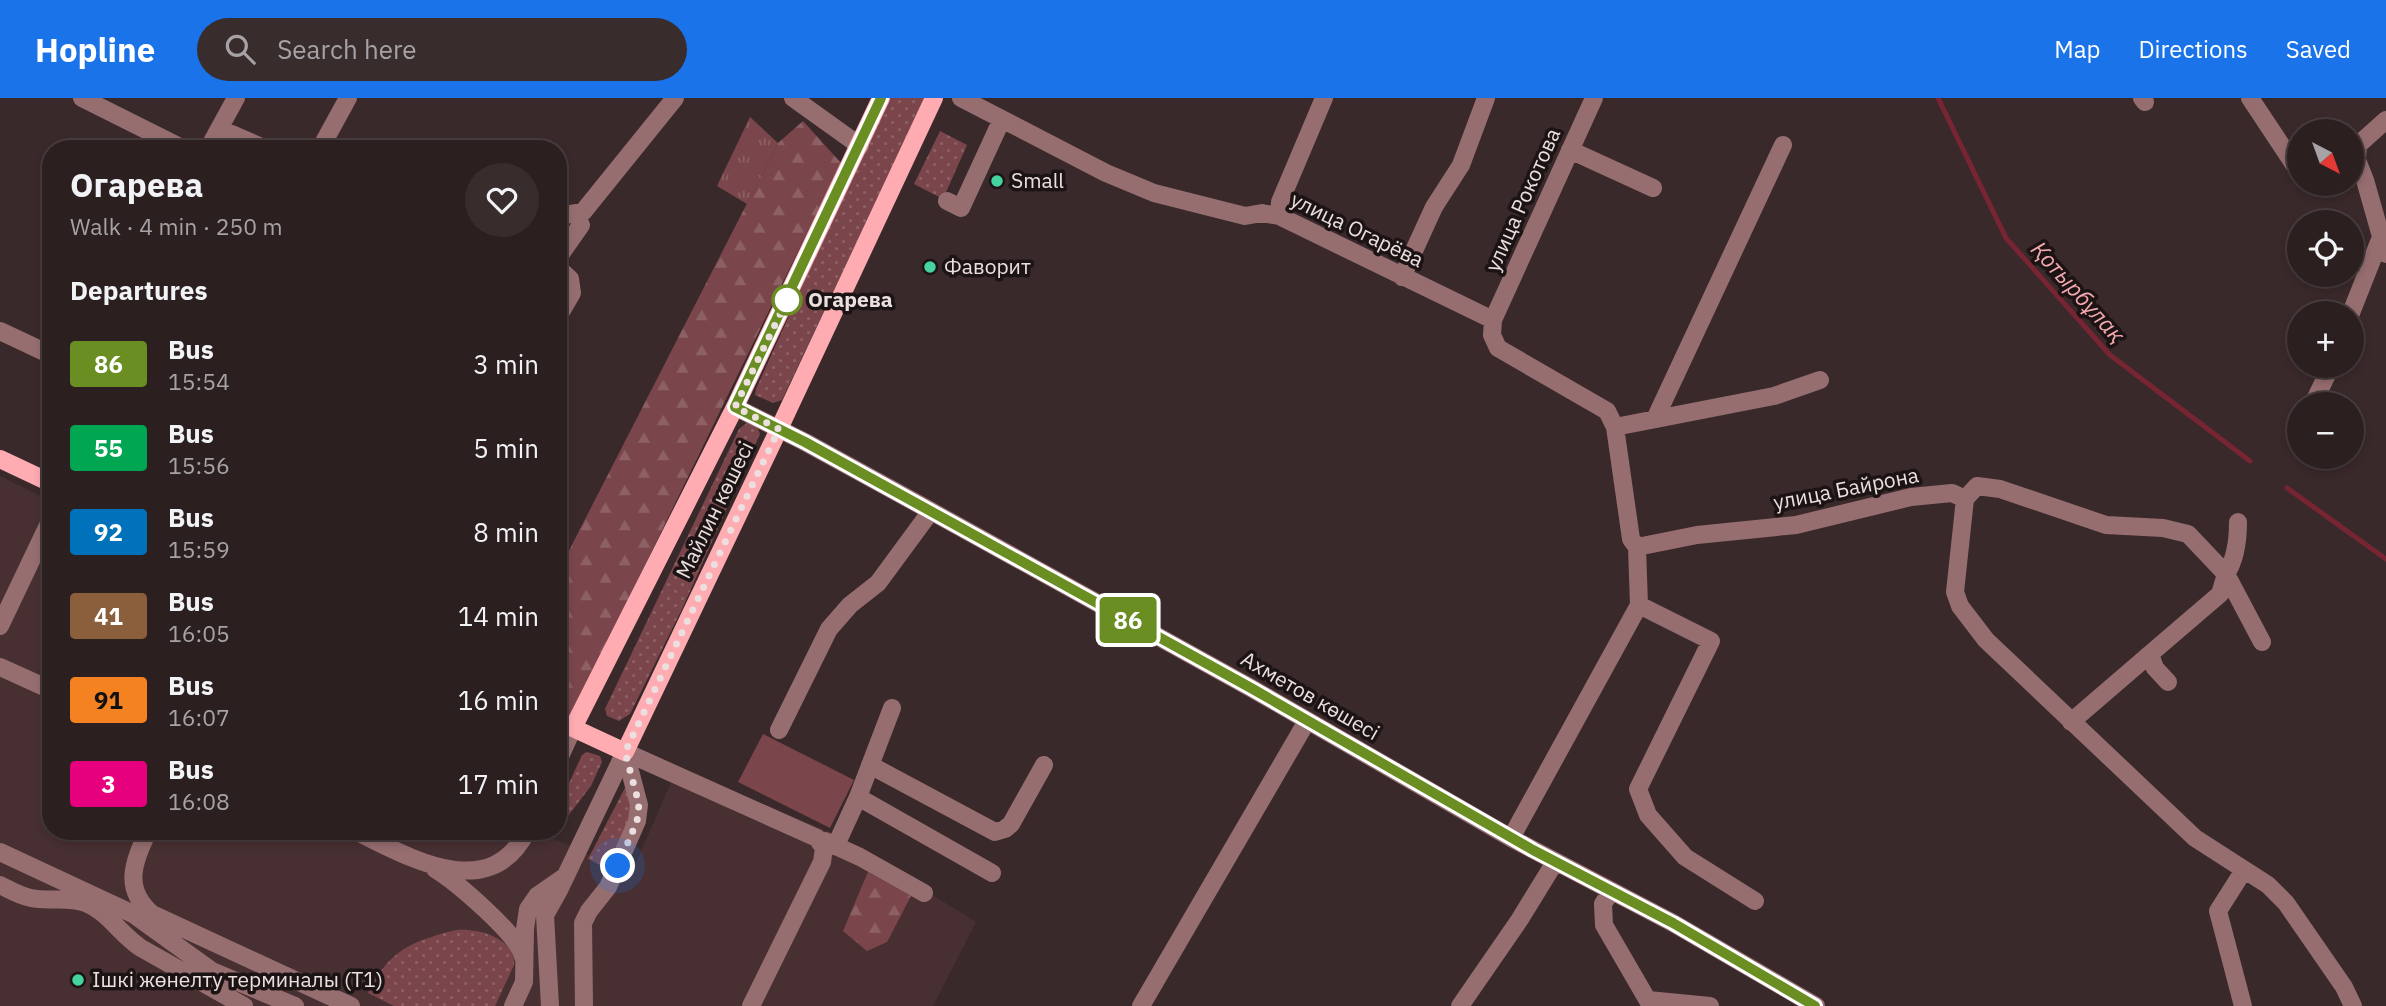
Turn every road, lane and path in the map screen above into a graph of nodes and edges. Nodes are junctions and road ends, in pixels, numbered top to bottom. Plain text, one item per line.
1 (82, 98) edge
2 (236, 98) edge
3 (348, 98) edge
4 (676, 98) edge
5 (793, 98) edge
6 (881, 98) edge
7 (934, 98) edge
8 (961, 98) edge
9 (1324, 98) edge
10 (1486, 98) edge
11 (1594, 98) edge
12 (2250, 98) edge
13 (1002, 119) junction
14 (2386, 120) edge
15 (220, 129) junction
16 (166, 140) edge
17 (213, 140) edge
18 (245, 140) edge
19 (325, 140) edge
20 (2364, 140) edge
21 (1783, 145) dead end
22 (860, 146) junction
23 (1570, 150) junction
24 (2287, 154) edge
25 (2364, 179) edge
26 (1653, 188) dead end
27 (947, 201) dead end
28 (567, 215) edge
29 (1279, 216) junction
30 (581, 225) dead end
31 (567, 245) edge
32 (2383, 245) edge
33 (567, 276) edge
34 (1402, 277) junction
35 (2357, 301) edge
36 (567, 302) edge
37 (1493, 320) junction
38 (0, 331) edge
39 (42, 351) edge
40 (1820, 380) dead end
41 (735, 407) junction
42 (1655, 419) junction
43 (1615, 427) junction
44 (779, 429) junction
45 (0, 459) edge
46 (42, 479) edge
47 (1965, 499) junction
48 (931, 511) junction
49 (2238, 522) dead end
50 (42, 524) edge
51 (42, 538) edge
52 (1637, 547) junction
53 (2226, 575) junction
54 (1639, 605) junction
55 (0, 610) edge
56 (0, 626) edge
57 (2262, 642) dead end
58 (2150, 654) junction
59 (2, 671) edge
60 (2168, 682) dead end
61 (42, 687) edge
62 (892, 708) dead end
63 (1307, 721) junction
64 (567, 722) edge
65 (2071, 722) junction
66 (567, 724) edge
67 (779, 730) dead end
68 (625, 752) junction
69 (870, 765) junction
70 (1044, 765) dead end
71 (858, 797) junction
72 (817, 838) junction
73 (1511, 838) junction
74 (144, 840) edge
75 (374, 840) edge
76 (521, 840) edge
77 (836, 845) junction
78 (0, 852) edge
79 (1555, 862) junction
80 (423, 863) junction
81 (2244, 870) junction
82 (992, 873) dead end
83 (567, 874) junction
84 (0, 885) edge
85 (1611, 891) junction
86 (924, 893) dead end
87 (1755, 901) dead end
88 (524, 964) junction
89 (331, 1002) edge
90 (1649, 1003) edge
91 (244, 1006) edge
92 (295, 1006) edge
93 (351, 1006) edge
94 (513, 1006) edge
95 (550, 1006) edge
96 (584, 1006) edge
97 (751, 1006) edge
98 (1141, 1006) edge
99 (1460, 1006) edge
100 (1710, 1006) edge
101 (1816, 1006) edge
102 (2243, 1006) edge
103 (2353, 1006) edge

1 - 16 street
2 - 15 street
3 - 19 street
4 - 28 street
5 - 22 street
6 - 22 main road, Майлин көшесі
7 - 44 main road, Майлин көшесі
8 - 13 street, улица Огарёва
9 - 29 street
10 - 34 street
11 - 23 street, улица Рокотова
12 - 24 street
13 - 27 street
13 - 29 street, улица Огарёва
14 - 20 street
15 - 17 street
15 - 18 street
21 - 42 street
22 - 41 main road, Майлин көшесі
23 - 26 street
23 - 37 street, улица Рокотова
25 - 32 street
29 - 34 street, улица Огарёва
30 - 31 street
32 - 35 street
33 - 36 street
34 - 37 street, улица Огарёва
37 - 43 street
38 - 39 street
40 - 42 street
41 - 44 street, Ахметов көшесі
41 - 64 main road, Майлин көшесі
42 - 43 street
43 - 52 street
44 - 48 street, Ахметов көшесі
44 - 68 main road, Майлин көшесі
45 - 46 main road
47 - 52 street, улица Байрона
47 - 53 street
47 - 65 street
48 - 63 street, Ахметов көшесі
48 - 67 street
49 - 53 street
50 - 55 street
51 - 56 street
52 - 54 street
53 - 57 street
53 - 58 street
54 - 73 street
54 - 87 street
58 - 60 street
58 - 65 street
59 - 61 street
62 - 69 street
63 - 73 street, Ахметов көшесі
63 - 98 street
65 - 81 street
66 - 68 main road
68 - 72 street
68 - 83 street
68 - 96 street
69 - 70 street
69 - 71 street
71 - 77 street
71 - 82 street
72 - 77 street
72 - 97 street
73 - 79 street, Ахметов көшесі
74 - 89 street
75 - 80 street
76 - 80 street
77 - 86 street
78 - 92 street
79 - 85 street, Ахметов көшесі
79 - 99 street
80 - 88 street
81 - 102 street
81 - 103 street
83 - 88 street
83 - 95 street
84 - 91 street
85 - 90 street
85 - 101 street, Ахметов көшесі
88 - 94 street
89 - 93 street
90 - 100 street

